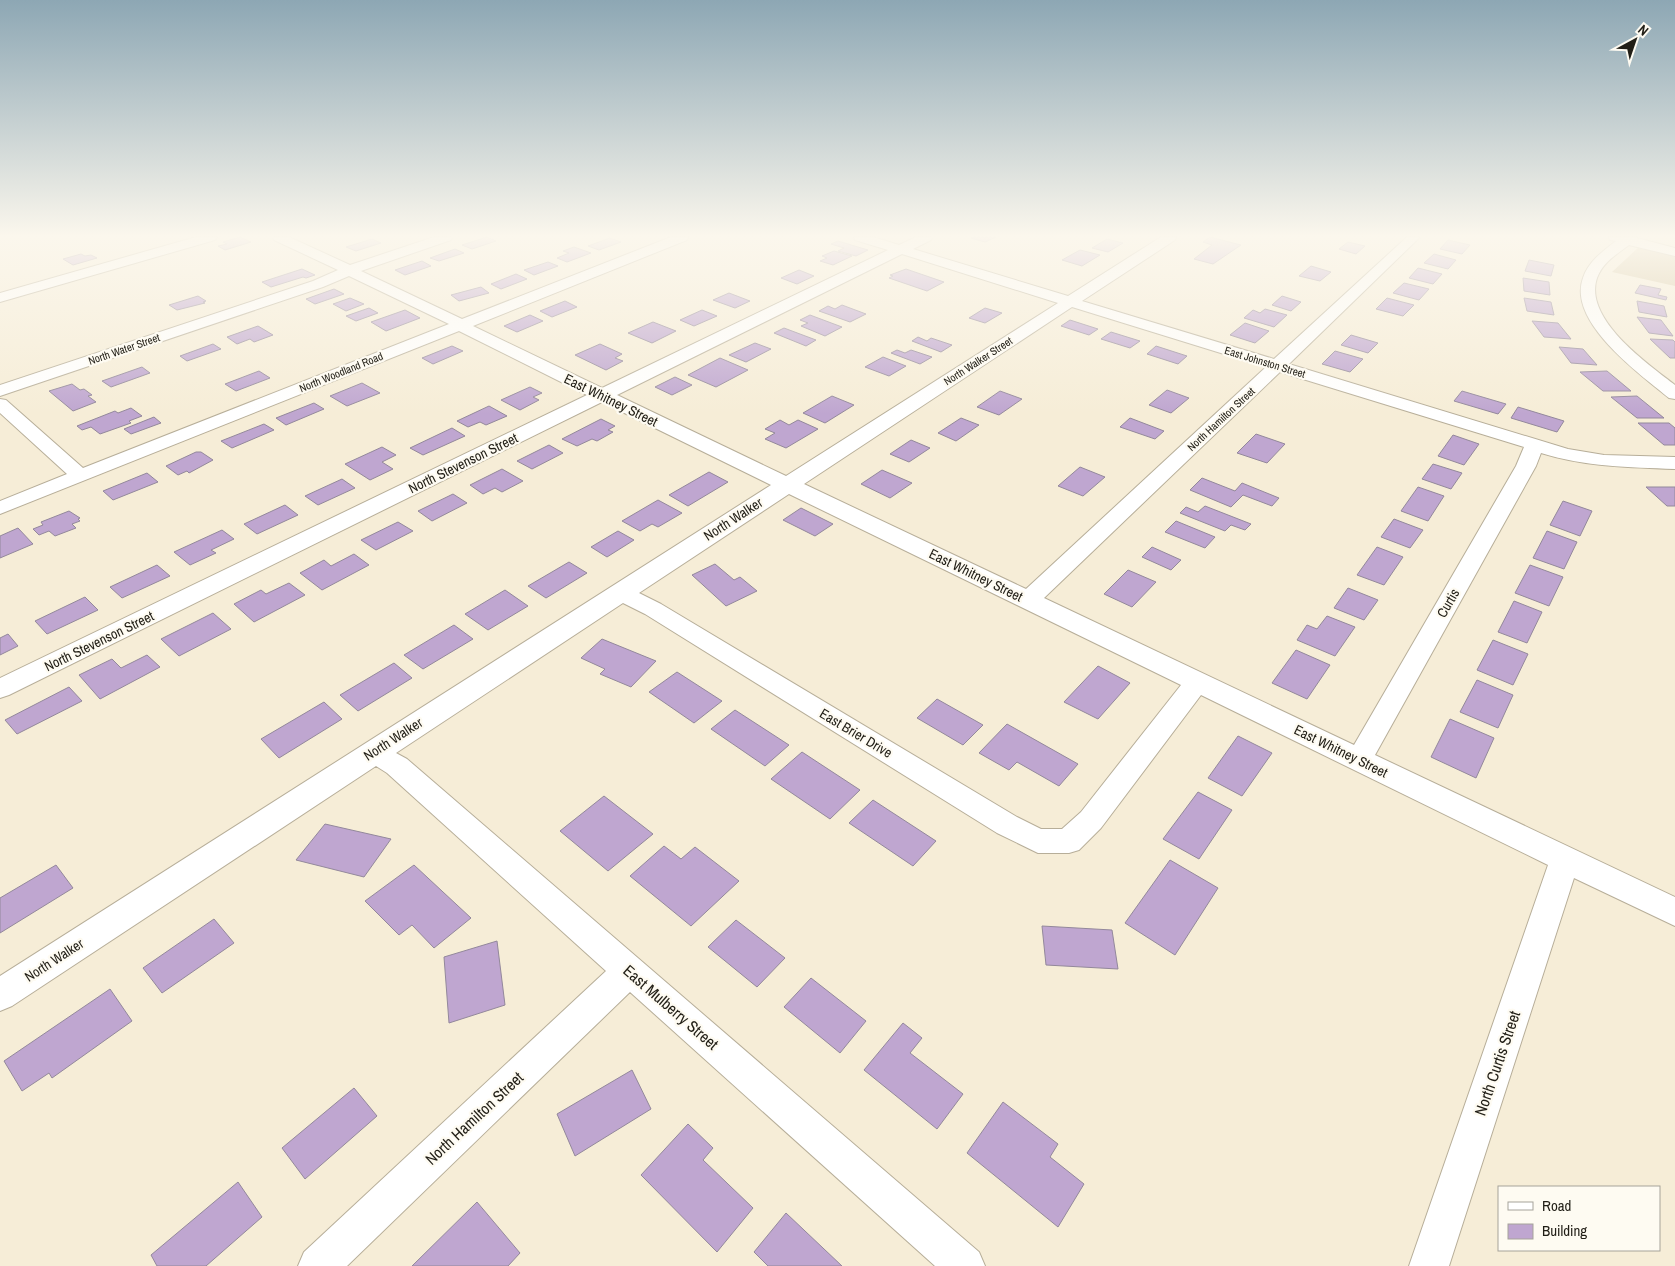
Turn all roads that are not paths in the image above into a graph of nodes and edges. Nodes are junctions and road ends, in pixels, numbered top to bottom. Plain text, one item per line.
1 (282, 296) edge
2 (404, 296) edge
3 (533, 296) edge
4 (805, 296) edge
5 (1051, 296) edge
6 (1079, 296) edge
7 (1351, 296) edge
8 (1587, 296) edge
9 (1070, 302) junction
10 (460, 325) junction
11 (1277, 366) junction
12 (0, 391) edge
13 (1675, 394) edge
14 (602, 396) junction
15 (0, 404) edge
16 (1534, 445) junction
17 (1675, 463) edge
18 (80, 476) junction
19 (786, 484) junction
20 (0, 508) edge
21 (620, 592) junction
22 (1028, 600) junction
23 (1197, 682) junction
24 (0, 689) edge
25 (373, 752) junction
26 (1359, 759) junction
27 (1565, 860) junction
28 (1675, 912) edge
29 (630, 970) junction
30 (0, 995) edge
31 (318, 1266) edge
32 (965, 1266) edge
33 (1429, 1266) edge

1 - 12 street, North Water Street
2 - 10 street, East Whitney Street
3 - 10 street, North Woodland Road
4 - 14 street, North Stevenson Street
5 - 9 street, East Johnston Street
6 - 9 street, North Walker Street
7 - 11 street, North Hamilton Street
8 - 13 street
9 - 11 street, East Johnston Street
9 - 19 street, North Walker Street
10 - 14 street, East Whitney Street
10 - 18 street, North Woodland Road
11 - 16 street, East Johnston Street
11 - 22 street, North Hamilton Street
14 - 19 street, East Whitney Street
14 - 24 street, North Stevenson Street
15 - 18 street
16 - 17 street, East Johnston Street
16 - 26 street, Curtis
18 - 20 street, North Woodland Road
19 - 21 street, North Walker
19 - 22 street, East Whitney Street
21 - 23 street, East Brier Drive
21 - 25 street, North Walker
22 - 23 street, East Whitney Street
23 - 26 street, East Whitney Street
25 - 29 street, East Mulberry Street
25 - 30 street, North Walker
26 - 27 street, East Whitney Street
27 - 28 street, East Whitney Street
27 - 33 street, North Curtis Street
29 - 31 street, North Hamilton Street
29 - 32 street, East Mulberry Street

